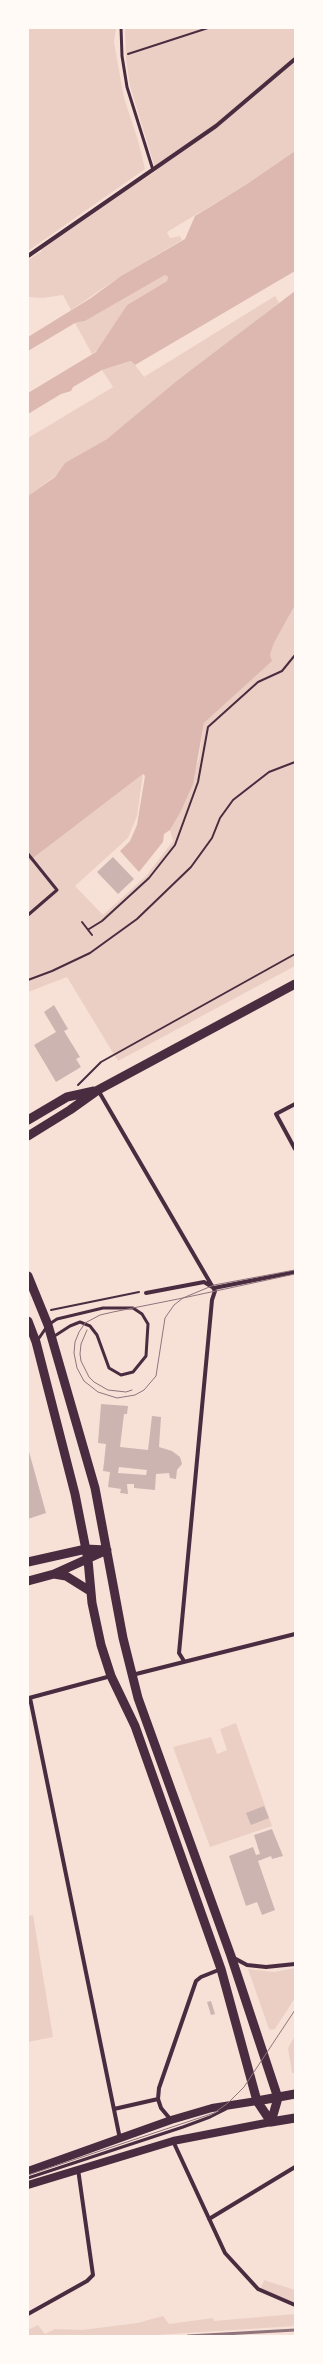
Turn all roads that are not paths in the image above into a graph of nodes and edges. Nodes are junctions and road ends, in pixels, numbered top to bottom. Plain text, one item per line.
1 (121, 28) edge
2 (295, 58) edge
3 (153, 170) junction
4 (28, 256) edge
5 (28, 854) edge
6 (28, 915) edge
7 (295, 984) edge
8 (98, 1090) junction
9 (295, 1104) edge
10 (28, 1120) edge
11 (28, 1136) edge
12 (295, 1148) edge
13 (295, 1272) edge
14 (28, 1276) edge
15 (215, 1288) junction
16 (146, 1293) road end
17 (28, 1321) edge
18 (48, 1325) junction
19 (52, 1338) junction
20 (36, 1342) junction
21 (86, 1549) junction
22 (107, 1550) junction
23 (88, 1560) junction
24 (28, 1562) edge
25 (54, 1574) junction
26 (28, 1581) edge
27 (90, 1590) junction
28 (295, 1634) edge
29 (184, 1661) junction
30 (132, 1675) junction
31 (112, 1676) junction
32 (29, 1698) edge
33 (230, 1956) junction
34 (295, 1964) edge
35 (221, 1969) junction
36 (295, 2094) edge
37 (278, 2098) junction
38 (158, 2099) junction
39 (257, 2101) junction
40 (230, 2105) junction
41 (114, 2109) junction
42 (295, 2118) edge
43 (171, 2120) junction
44 (271, 2122) junction
45 (120, 2139) junction
46 (173, 2141) junction
47 (295, 2168) edge
48 (78, 2169) junction
49 (28, 2171) edge
50 (28, 2178) edge
51 (28, 2185) edge
52 (209, 2219) junction
53 (295, 2305) edge
54 (28, 2314) edge

1 - 3 lane
2 - 3 street
3 - 4 street
5 - 6 lane
7 - 8 main road
8 - 10 main road
8 - 11 main road
8 - 15 street
9 - 12 street
13 - 15 street
14 - 18 main road
15 - 16 street
15 - 29 street
17 - 20 main road
18 - 19 main road
18 - 19 lane
18 - 20 lane
19 - 22 main road
20 - 21 main road
21 - 22 main road
21 - 23 main road
21 - 24 main road
22 - 23 main road
22 - 30 main road
23 - 25 main road
23 - 27 main road
25 - 26 main road
25 - 27 main road
27 - 31 main road
28 - 29 street
29 - 30 street
30 - 33 main road
31 - 32 street
31 - 35 main road
32 - 41 street
33 - 34 street
33 - 37 main road
35 - 38 street
35 - 39 main road
36 - 37 main road
37 - 39 main road
37 - 44 main road
38 - 41 street
38 - 43 street
39 - 40 main road
39 - 44 main road
40 - 43 main road
40 - 50 lane
41 - 45 street
42 - 44 main road
43 - 45 main road
44 - 46 main road
45 - 49 main road
46 - 48 main road
46 - 52 street
47 - 52 street
48 - 51 main road
48 - 54 street
52 - 53 street

